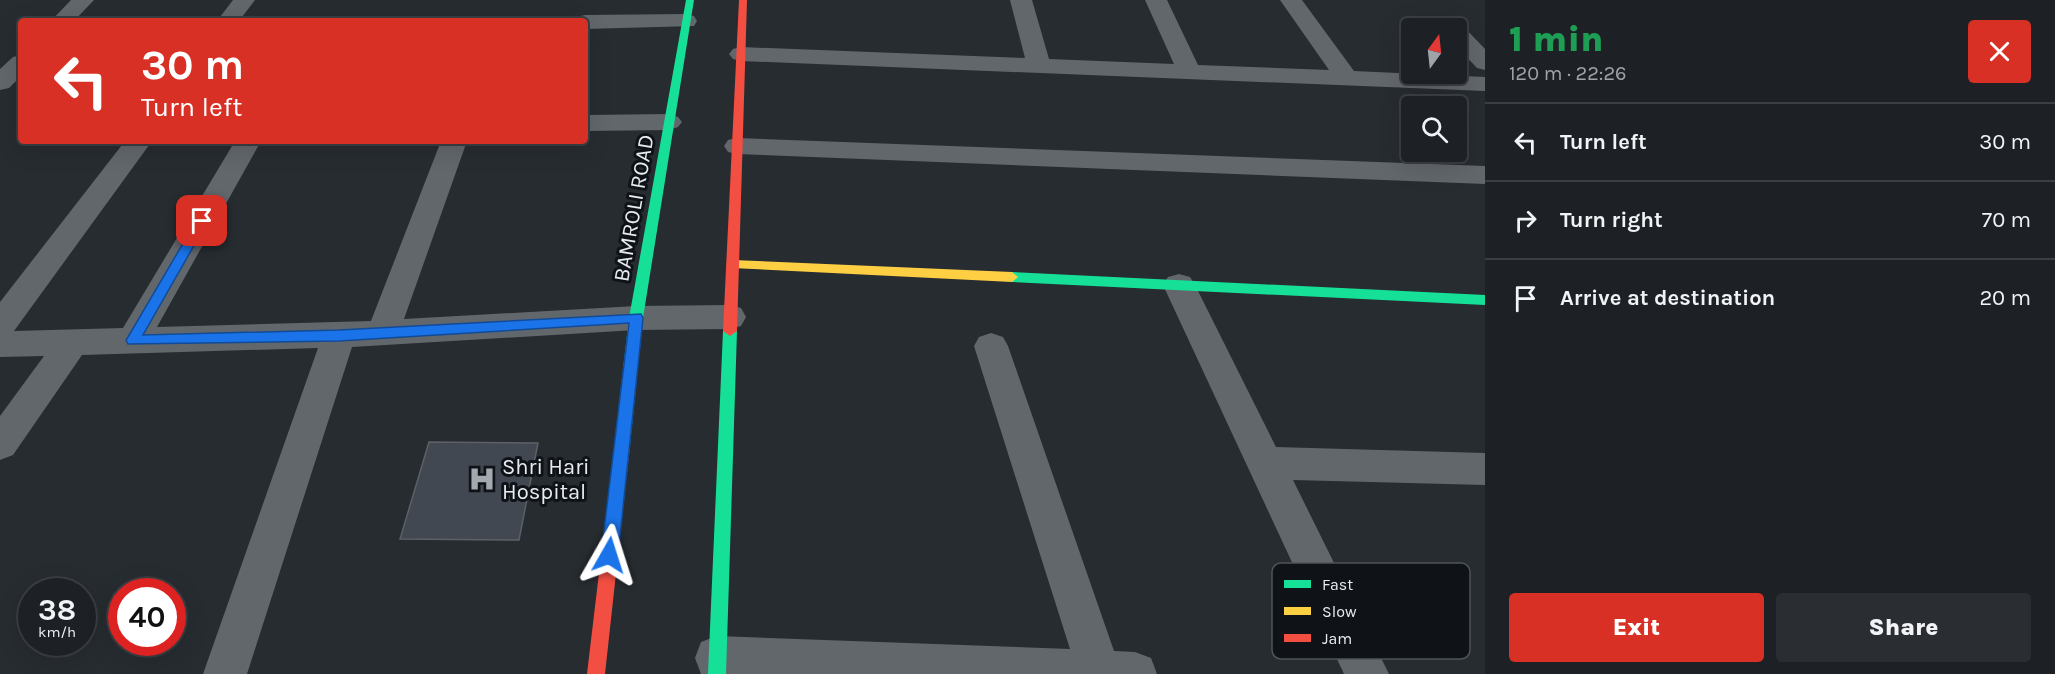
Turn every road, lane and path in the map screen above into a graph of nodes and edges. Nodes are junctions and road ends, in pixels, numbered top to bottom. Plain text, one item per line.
1 (84, 0) edge
2 (244, 0) edge
3 (742, 0) edge
4 (1021, 0) edge
5 (1156, 0) edge
6 (1291, 0) edge
7 (688, 10) edge
8 (65, 18) edge
9 (230, 18) edge
10 (588, 22) edge
11 (1467, 43) edge
12 (741, 54) junction
13 (0, 59) edge
14 (18, 60) edge
15 (18, 63) edge
16 (1485, 63) edge
17 (1039, 66) junction
18 (1190, 72) junction
19 (1347, 79) junction
20 (0, 83) edge
21 (1485, 84) edge
22 (669, 122) junction
23 (588, 123) edge
24 (137, 144) edge
25 (246, 144) edge
26 (453, 144) edge
27 (737, 146) junction
28 (1485, 175) edge
29 (732, 264) junction
30 (1179, 285) junction
31 (1485, 300) edge
32 (730, 317) junction
33 (636, 318) junction
34 (0, 326) edge
35 (383, 333) junction
36 (339, 335) junction
37 (133, 340) junction
38 (73, 342) junction
39 (0, 344) edge
40 (991, 346) dead end
41 (0, 444) edge
42 (1266, 463) junction
43 (1485, 469) edge
44 (1314, 563) edge
45 (1360, 659) edge
46 (717, 666) edge
47 (1112, 673) edge
48 (225, 674) edge
49 (596, 674) edge
50 (1367, 674) edge

1 - 8 street
2 - 9 street
3 - 12 street
4 - 17 street
5 - 18 street
6 - 19 street
7 - 10 street
7 - 22 street, BAMROLI ROAD
11 - 16 street
12 - 17 street
12 - 27 street
13 - 14 street
15 - 20 street
17 - 18 street
18 - 19 street
19 - 21 street
22 - 23 street
22 - 33 street, BAMROLI ROAD
24 - 34 street
25 - 37 street
26 - 35 street
27 - 28 street
27 - 29 street
29 - 30 street
29 - 32 street
30 - 31 street
30 - 42 street
32 - 33 street
32 - 46 street
33 - 35 street
33 - 49 street, BAMROLI ROAD
35 - 36 street
36 - 37 street
36 - 48 street
37 - 38 street
38 - 39 street
38 - 41 street
40 - 47 street
42 - 43 street
42 - 44 street
45 - 50 street
46 - 47 street

